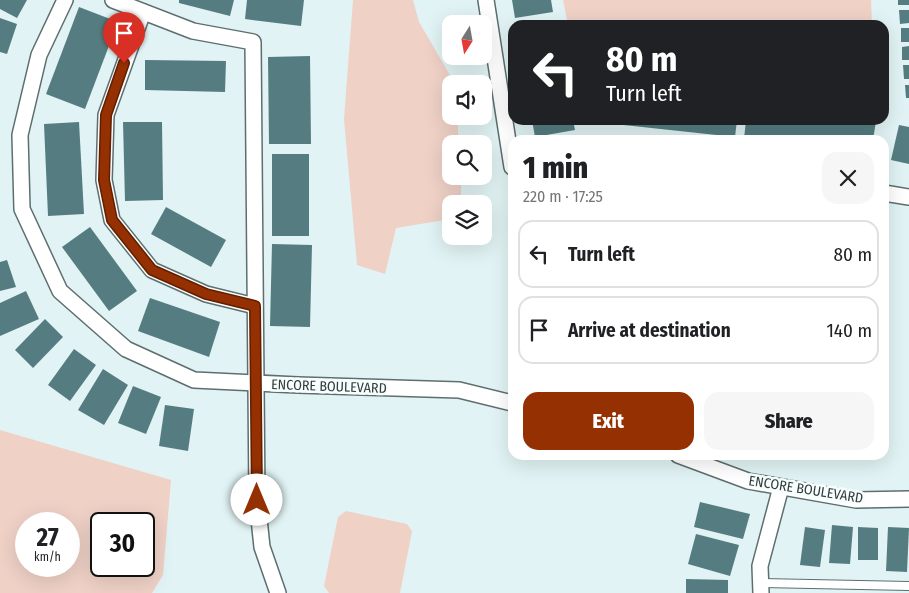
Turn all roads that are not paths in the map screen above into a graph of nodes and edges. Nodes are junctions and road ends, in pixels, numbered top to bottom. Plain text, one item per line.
1 (65, 0) edge
2 (113, 0) edge
3 (486, 0) edge
4 (143, 12) junction
5 (508, 139) edge
6 (889, 194) edge
7 (909, 197) edge
8 (255, 306) junction
9 (256, 383) junction
10 (508, 402) edge
11 (714, 462) edge
12 (781, 487) junction
13 (909, 499) edge
14 (909, 586) edge
15 (761, 588) edge
16 (278, 593) edge

1 - 9 street, ENCORE BOULEVARD
2 - 4 street
3 - 5 street
4 - 8 street
4 - 8 street
6 - 7 street
8 - 9 street
9 - 10 street, ENCORE BOULEVARD
9 - 16 street
11 - 12 street, ENCORE BOULEVARD
12 - 13 street, ENCORE BOULEVARD
12 - 15 street
14 - 15 lane

